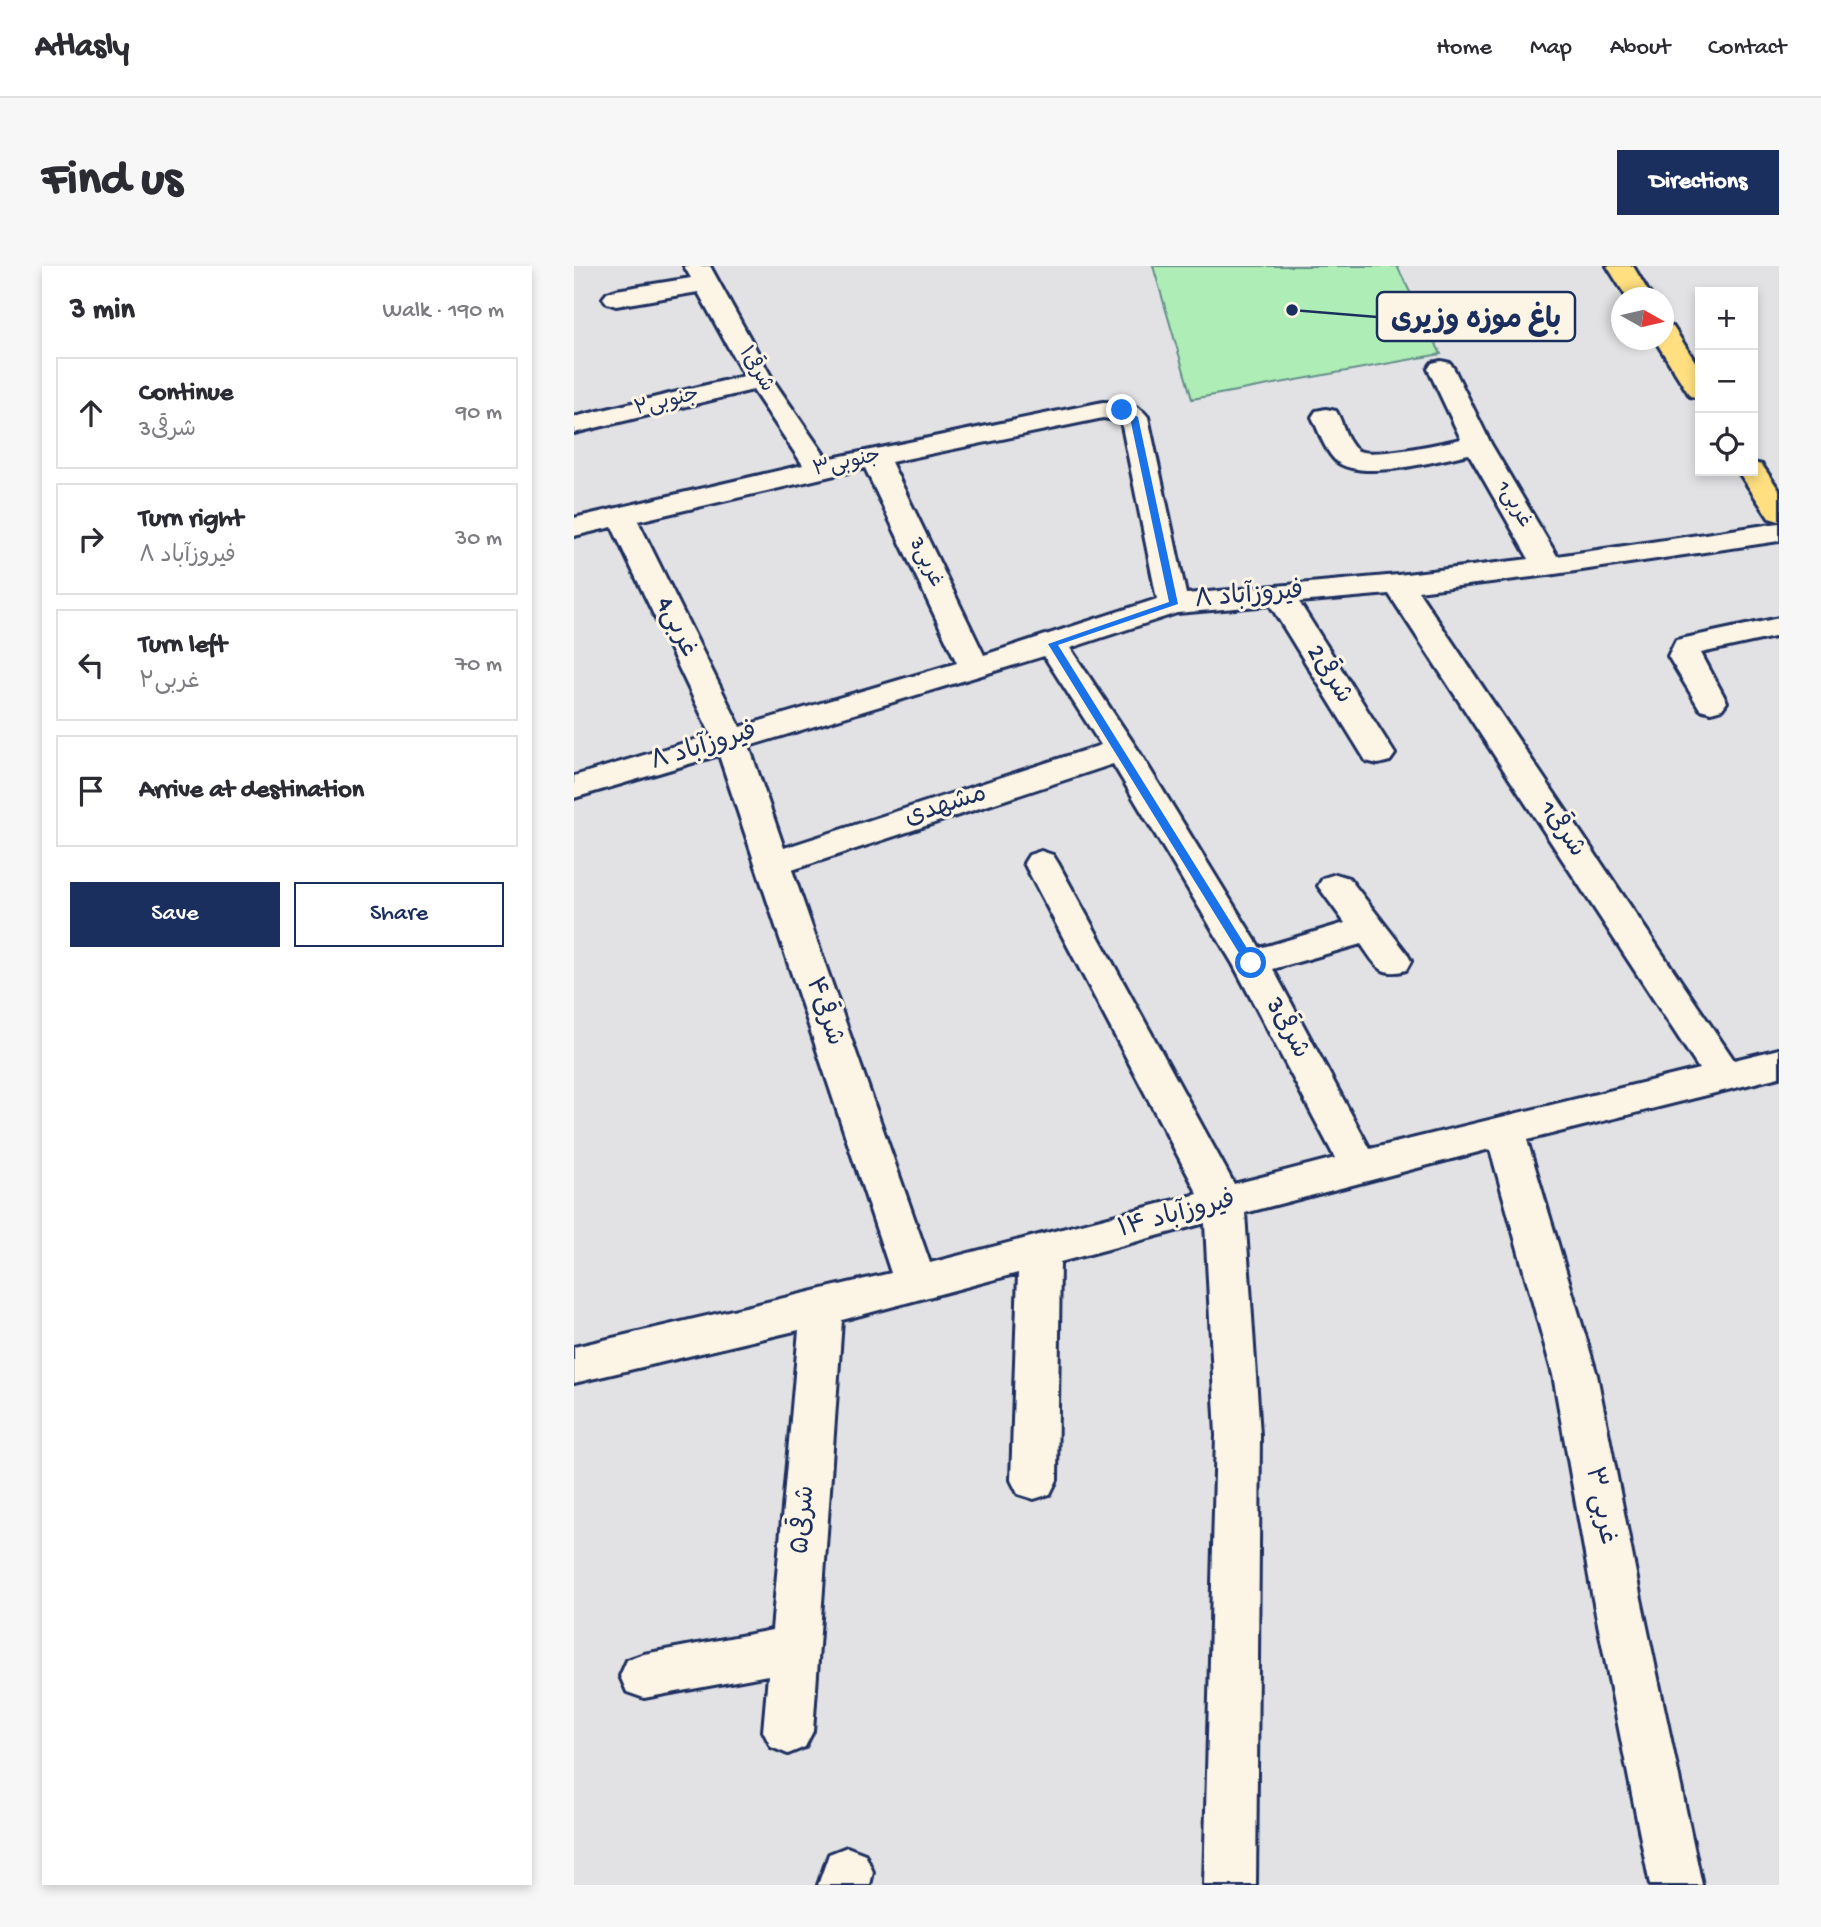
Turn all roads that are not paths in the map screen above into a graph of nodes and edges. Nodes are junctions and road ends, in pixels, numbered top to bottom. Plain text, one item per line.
1 (1620, 266) edge
2 (700, 274) edge
3 (1633, 287) edge
4 (616, 298) dead end
5 (1674, 349) edge
6 (1441, 369) dead end
7 (760, 380) junction
8 (1695, 382) edge
9 (1325, 417) dead end
10 (574, 425) edge
11 (1477, 444) junction
12 (874, 457) junction
13 (820, 470) junction
14 (1755, 476) edge
15 (1779, 512) edge
16 (621, 515) junction
17 (578, 519) edge
18 (1779, 532) edge
19 (1548, 566) junction
20 (1398, 584) junction
21 (1279, 595) junction
22 (1173, 604) junction
23 (1779, 627) edge
24 (1052, 644) junction
25 (975, 668) junction
26 (1711, 702) dead end
27 (730, 740) junction
28 (1121, 750) junction
29 (1378, 754) dead end
30 (574, 787) edge
31 (772, 863) junction
32 (1041, 863) dead end
33 (1336, 886) dead end
34 (1369, 929) junction
35 (1393, 961) dead end
36 (1251, 963) junction
37 (1777, 1069) edge
38 (1724, 1076) junction
39 (1505, 1131) junction
40 (1360, 1167) junction
41 (1224, 1204) junction
42 (1039, 1252) junction
43 (916, 1284) junction
44 (822, 1308) junction
45 (574, 1365) edge
46 (1034, 1480) dead end
47 (794, 1648) junction
48 (644, 1676) dead end
49 (788, 1731) dead end
50 (1230, 1885) edge
51 (1676, 1885) edge

1 - 3 main road
2 - 4 street
2 - 7 street, شرقی۱
5 - 8 main road
6 - 11 street, غربی1
7 - 10 street, جنوبی۲
7 - 13 street, شرقی۱
9 - 11 street
11 - 19 street, غربی1
12 - 13 street, جنوبی۳
12 - 22 street, جنوبی۳
12 - 25 street, غربی3
13 - 16 street, جنوبی۳
14 - 15 main road
16 - 17 street, جنوبی۳
16 - 27 street, غربی4
18 - 19 street, فیروزآباد ۸
19 - 20 street, فیروزآباد ۸
20 - 21 street, فیروزآباد ۸
20 - 38 street, شرقی1
21 - 22 street, فیروزآباد ۸
21 - 29 street, شرقی2
22 - 24 street, فیروزآباد ۸
23 - 26 street
24 - 25 street, فیروزآباد ۸
24 - 28 street, شرقی3
25 - 27 street, فیروزآباد ۸
27 - 30 street, فیروزآباد ۸
27 - 31 street, شرقی۴
28 - 31 street, مشهدی
28 - 36 street, شرقی3
31 - 43 street, شرقی۴
32 - 41 street
33 - 34 street
34 - 35 street
34 - 36 street
36 - 40 street, شرقی3
37 - 38 street, فیروزآباد ۱۴
38 - 39 street, فیروزآباد ۱۴
39 - 40 street, فیروزآباد ۱۴
39 - 51 street, غربی ۳
40 - 41 street, فیروزآباد ۱۴
41 - 42 street, فیروزآباد ۱۴
41 - 50 street
42 - 43 street, فیروزآباد ۱۴
42 - 46 street
43 - 44 street, فیروزآباد ۱۴
44 - 45 street, فیروزآباد ۱۴
44 - 47 street, شرقی۵
47 - 48 street
47 - 49 street, شرقی۵

